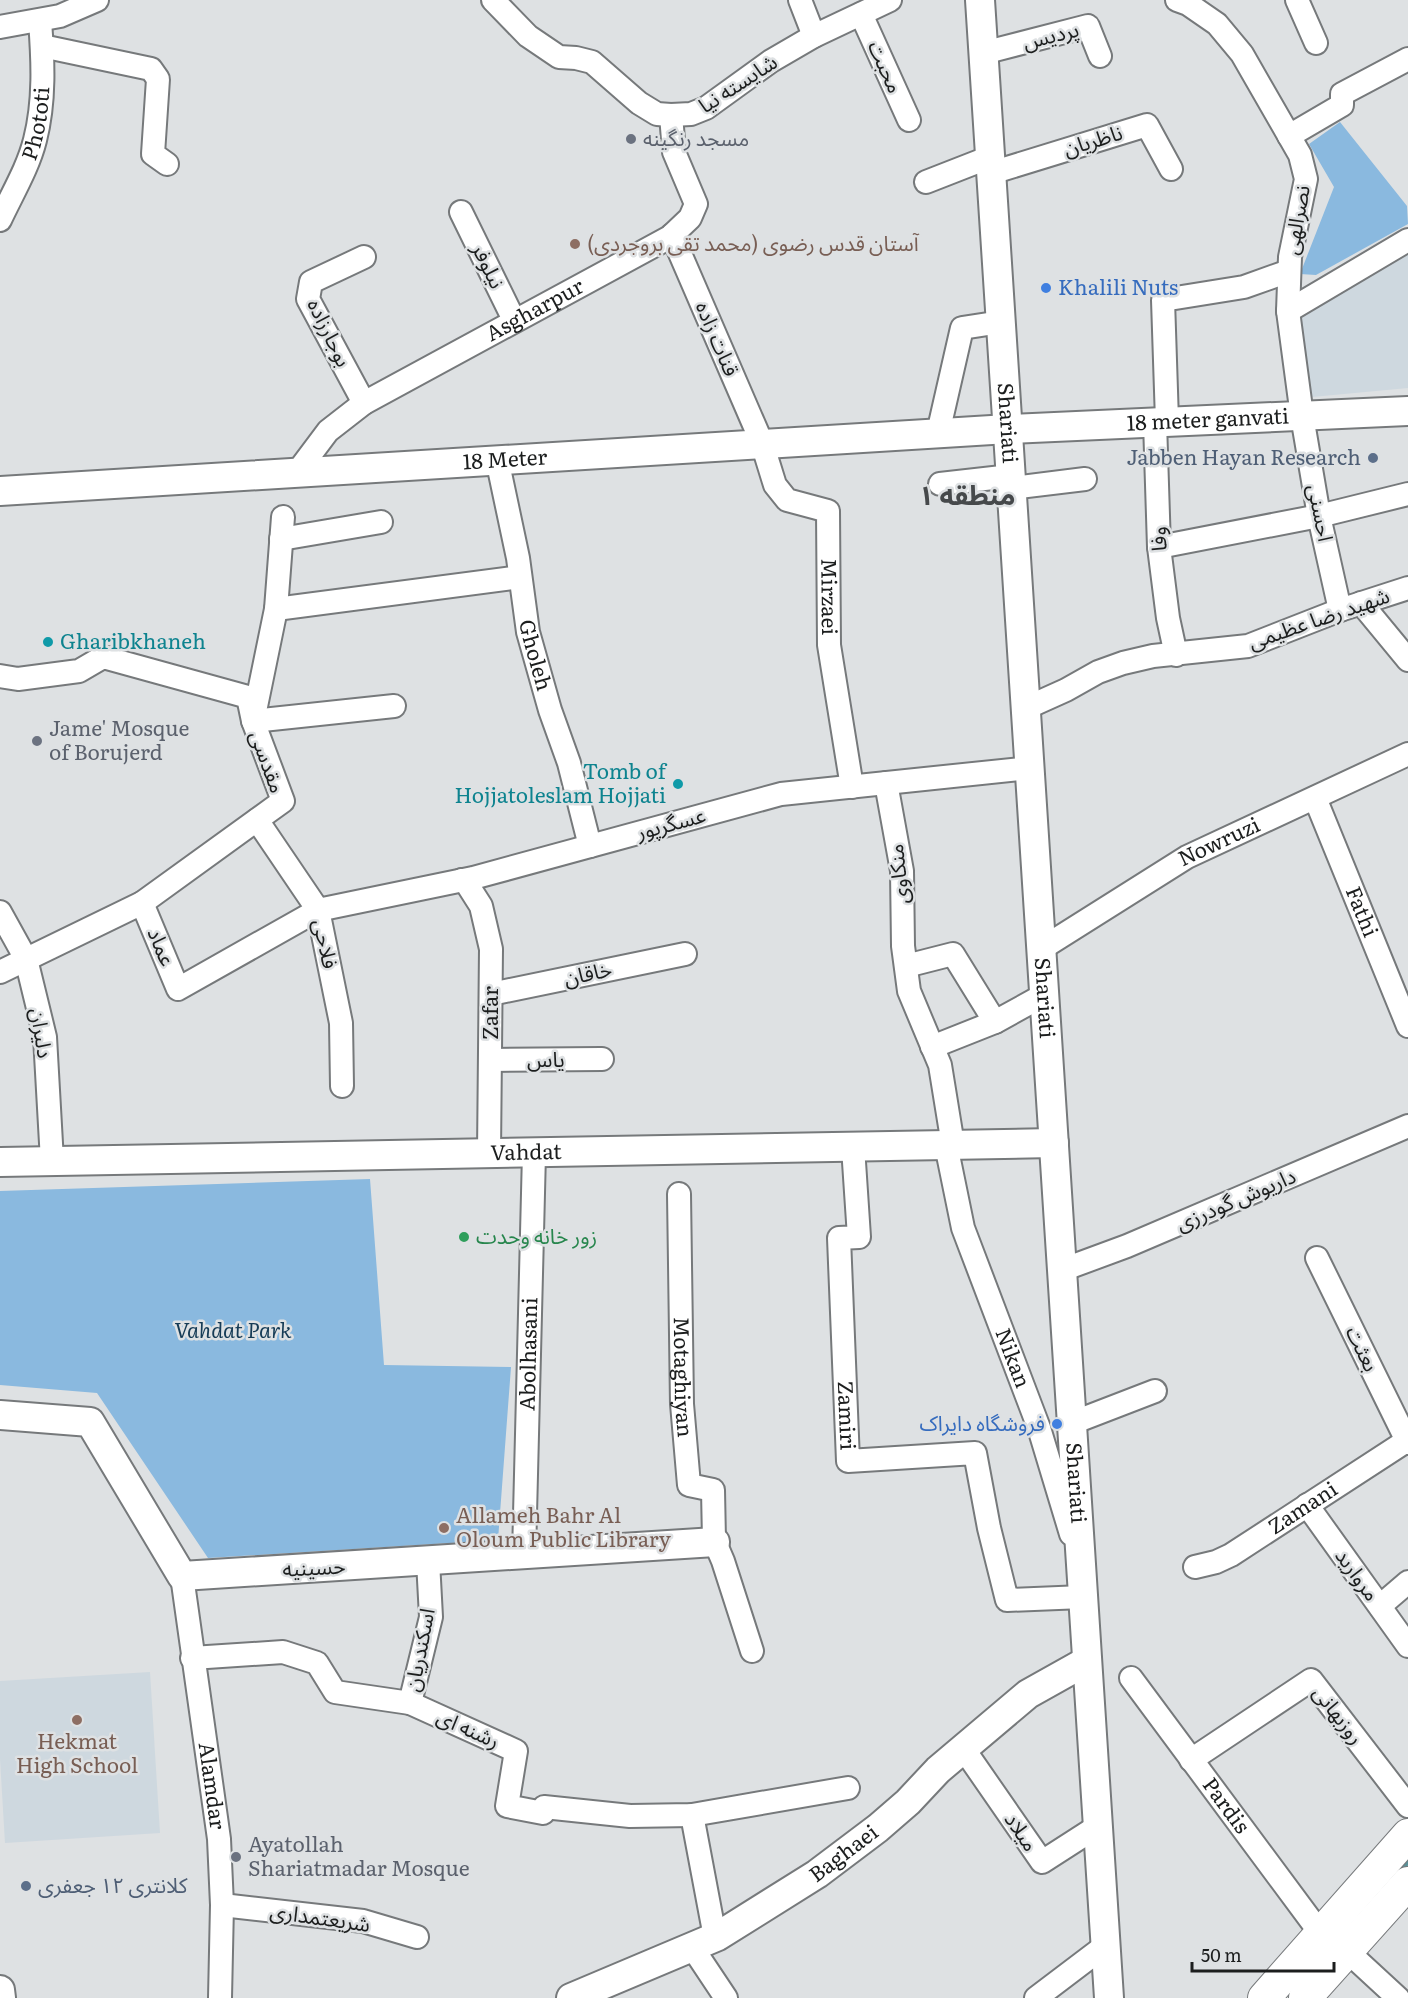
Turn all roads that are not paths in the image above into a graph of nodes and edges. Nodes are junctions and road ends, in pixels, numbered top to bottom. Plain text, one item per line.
1 (97, 0) edge
2 (493, 0) edge
3 (800, 0) edge
4 (890, 0) edge
5 (980, 0) edge
6 (1177, 0) edge
7 (1297, 0) edge
8 (861, 14) junction
9 (40, 21) junction
10 (0, 27) edge
11 (814, 36) junction
12 (1316, 43) dead end
13 (42, 46) junction
14 (983, 53) junction
15 (1100, 56) dead end
16 (1408, 59) edge
17 (671, 115) junction
18 (909, 120) dead end
19 (1289, 136) junction
20 (167, 164) dead end
21 (991, 165) junction
22 (1171, 169) dead end
23 (927, 182) dead end
24 (461, 212) dead end
25 (0, 220) edge
26 (672, 235) junction
27 (1408, 240) edge
28 (364, 257) dead end
29 (1289, 272) junction
30 (1288, 311) junction
31 (514, 320) junction
32 (1001, 322) junction
33 (364, 402) junction
34 (1408, 411) edge
35 (1302, 416) junction
36 (1161, 422) junction
37 (1008, 429) junction
38 (938, 433) junction
39 (762, 443) junction
40 (497, 459) junction
41 (298, 471) junction
42 (1085, 479) dead end
43 (1011, 482) junction
44 (940, 484) dead end
45 (0, 491) edge
46 (1408, 494) edge
47 (1319, 516) junction
48 (283, 517) dead end
49 (381, 522) dead end
50 (281, 539) junction
51 (1159, 547) junction
52 (520, 577) junction
53 (1408, 588) edge
54 (1351, 607) junction
55 (276, 609) junction
56 (1176, 655) junction
57 (1408, 660) edge
58 (0, 676) edge
59 (394, 706) dead end
60 (1026, 708) junction
61 (253, 721) junction
62 (1408, 754) edge
63 (1030, 768) junction
64 (886, 783) junction
65 (852, 787) junction
66 (1315, 798) junction
67 (257, 820) junction
68 (590, 846) junction
69 (462, 880) junction
70 (142, 903) junction
71 (318, 910) junction
72 (0, 912) edge
73 (1041, 949) junction
74 (684, 954) dead end
75 (26, 959) junction
76 (906, 966) junction
77 (0, 972) edge
78 (490, 994) junction
79 (1044, 995) junction
80 (995, 1022) junction
81 (1408, 1026) edge
82 (932, 1047) junction
83 (602, 1059) dead end
84 (491, 1060) junction
85 (342, 1086) dead end
86 (1408, 1126) edge
87 (1054, 1143) junction
88 (950, 1145) junction
89 (853, 1147) junction
90 (489, 1153) junction
91 (534, 1153) junction
92 (52, 1161) junction
93 (0, 1162) edge
94 (679, 1194) dead end
95 (1317, 1258) dead end
96 (1062, 1270) junction
97 (1155, 1391) dead end
98 (0, 1415) edge
99 (1072, 1423) junction
100 (1408, 1441) edge
101 (1307, 1505) junction
102 (715, 1542) junction
103 (524, 1555) junction
104 (428, 1561) junction
105 (1196, 1567) dead end
106 (182, 1575) junction
107 (1408, 1581) edge
108 (1082, 1583) junction
109 (1380, 1606) junction
110 (1408, 1646) edge
111 (752, 1651) dead end
112 (192, 1658) junction
113 (1087, 1661) junction
114 (1131, 1678) dead end
115 (410, 1703) junction
116 (963, 1748) junction
117 (1191, 1760) junction
118 (848, 1788) dead end
119 (1408, 1806) edge
120 (692, 1815) junction
121 (1098, 1826) junction
122 (1408, 1835) edge
123 (1408, 1883) edge
124 (222, 1905) junction
125 (1321, 1934) junction
126 (417, 1937) dead end
127 (704, 1942) junction
128 (1106, 1945) junction
129 (1347, 1951) junction
130 (0, 1990) edge
131 (1, 1998) edge
132 (220, 1998) edge
133 (571, 1998) edge
134 (726, 1998) edge
135 (1036, 1998) edge
136 (1109, 1998) edge
137 (1264, 1998) edge
138 (1305, 1998) edge
139 (1398, 1998) edge

1 - 9 street
2 - 17 street, شایسته نیا
3 - 11 street
4 - 8 street, شایسته نیا
5 - 14 street, Shariati
6 - 19 street, نصرالهی
7 - 12 street
8 - 11 street, شایسته نیا
8 - 18 street, محبت
9 - 10 street
9 - 13 street, Phototi
11 - 17 street, شایسته نیا
13 - 20 street
13 - 25 street, Phototi
14 - 15 street, پردیس
14 - 21 street, Shariati
16 - 19 street
17 - 26 street, Asgharpur
19 - 29 street, نصرالهی
21 - 22 street, ناظریان
21 - 23 street
21 - 32 street, Shariati
24 - 31 street, نیلوفر
26 - 31 street, Asgharpur
26 - 39 street, قنات زاده
27 - 30 street
28 - 33 street, بوجارزاده
29 - 30 street, نصرالهی
29 - 36 street, وفا
30 - 35 street, نصرالهی
31 - 33 street, Asgharpur
32 - 37 street, Shariati
32 - 38 street
33 - 41 street, Asgharpur
34 - 35 street, 18 meter ganvati
35 - 36 street, 18 meter ganvati
35 - 47 street, احسنی
36 - 37 street, 18 meter ganvati
36 - 51 street, وفا
37 - 38 street, 18 Meter
37 - 43 street, Shariati
38 - 39 street, 18 Meter
39 - 40 street, 18 Meter
39 - 65 street, Mirzaei
40 - 41 street, 18 Meter
40 - 52 street, Gholeh
41 - 45 street, 18 Meter
42 - 43 street
43 - 44 street
43 - 60 street, Shariati
46 - 47 street
47 - 51 street
47 - 54 street, احسنی
48 - 50 street, مقدسی
49 - 50 street
50 - 55 street, مقدسی
51 - 56 street, وفا
52 - 55 street
52 - 68 street, Gholeh
53 - 54 street, شهید رضا عظیمی
54 - 56 street, شهید رضا عظیمی
54 - 57 street
55 - 61 street, مقدسی
56 - 60 street, شهید رضا عظیمی
58 - 61 street
59 - 61 street
60 - 63 street, Shariati
61 - 67 street, مقدسی
62 - 66 street, Nowruzi
63 - 64 street, عسگرپور
63 - 73 street, Shariati
64 - 65 street, عسگرپور
64 - 76 street, منکاوی
65 - 68 street, عسگرپور
66 - 73 street, Nowruzi
66 - 81 street, Fathi
67 - 70 street, مقدسی
67 - 71 street, فلاحی
68 - 69 street, عسگرپور
69 - 71 street, عسگرپور
69 - 78 street, Zafar
70 - 71 street, عماد
70 - 75 street, عماد
71 - 85 street, فلاحی
72 - 75 street, دلیران
73 - 79 street, Shariati
74 - 78 street, خاقان
75 - 77 street, عماد
75 - 92 street, دلیران
76 - 80 street
76 - 82 street, منکاوی
78 - 84 street, Zafar
79 - 80 street
79 - 87 street, Shariati
80 - 82 street
82 - 88 street, منکاوی
83 - 84 street, یاس
84 - 90 street, Zafar
86 - 96 street, داریوش گودرزی
87 - 88 street, Vahdat
87 - 96 street, Shariati
88 - 89 street, Vahdat
88 - 108 street, Nikan
89 - 91 street, Vahdat
89 - 108 street, Zamiri
90 - 91 street, Vahdat
90 - 92 street, Vahdat
91 - 103 street, Abolhasani
92 - 93 street, Vahdat
94 - 102 street, Motaghiyan
95 - 100 street, بعثت
96 - 99 street, Shariati
97 - 99 street
98 - 106 street
99 - 108 street, Shariati
100 - 101 street, Zamani
101 - 105 street, Zamani
101 - 109 street, مروارید
102 - 103 street, حسینیه
102 - 111 street
103 - 104 street, حسینیه
104 - 106 street, حسینیه
104 - 115 street, اسکندریان
106 - 112 street, Alamdar
107 - 109 street
108 - 113 street, Shariati
109 - 110 street, مروارید
112 - 115 street, رشنه ای
112 - 124 street, Alamdar
113 - 116 street, Baghaei
113 - 121 street, Shariati
114 - 117 street, Pardis
115 - 120 street, رشنه ای
116 - 121 street, میلاد
116 - 127 street, Baghaei
117 - 119 street, روزبهانی
117 - 125 street, Pardis
118 - 120 street
120 - 127 street
121 - 128 street, Shariati
122 - 125 main road
123 - 129 main road
124 - 126 street, شریعتمداری
124 - 132 street, Alamdar
125 - 137 main road
127 - 133 street, Baghaei
127 - 134 street
128 - 135 street
128 - 136 street, Shariati
129 - 138 main road
129 - 139 street
130 - 131 street

